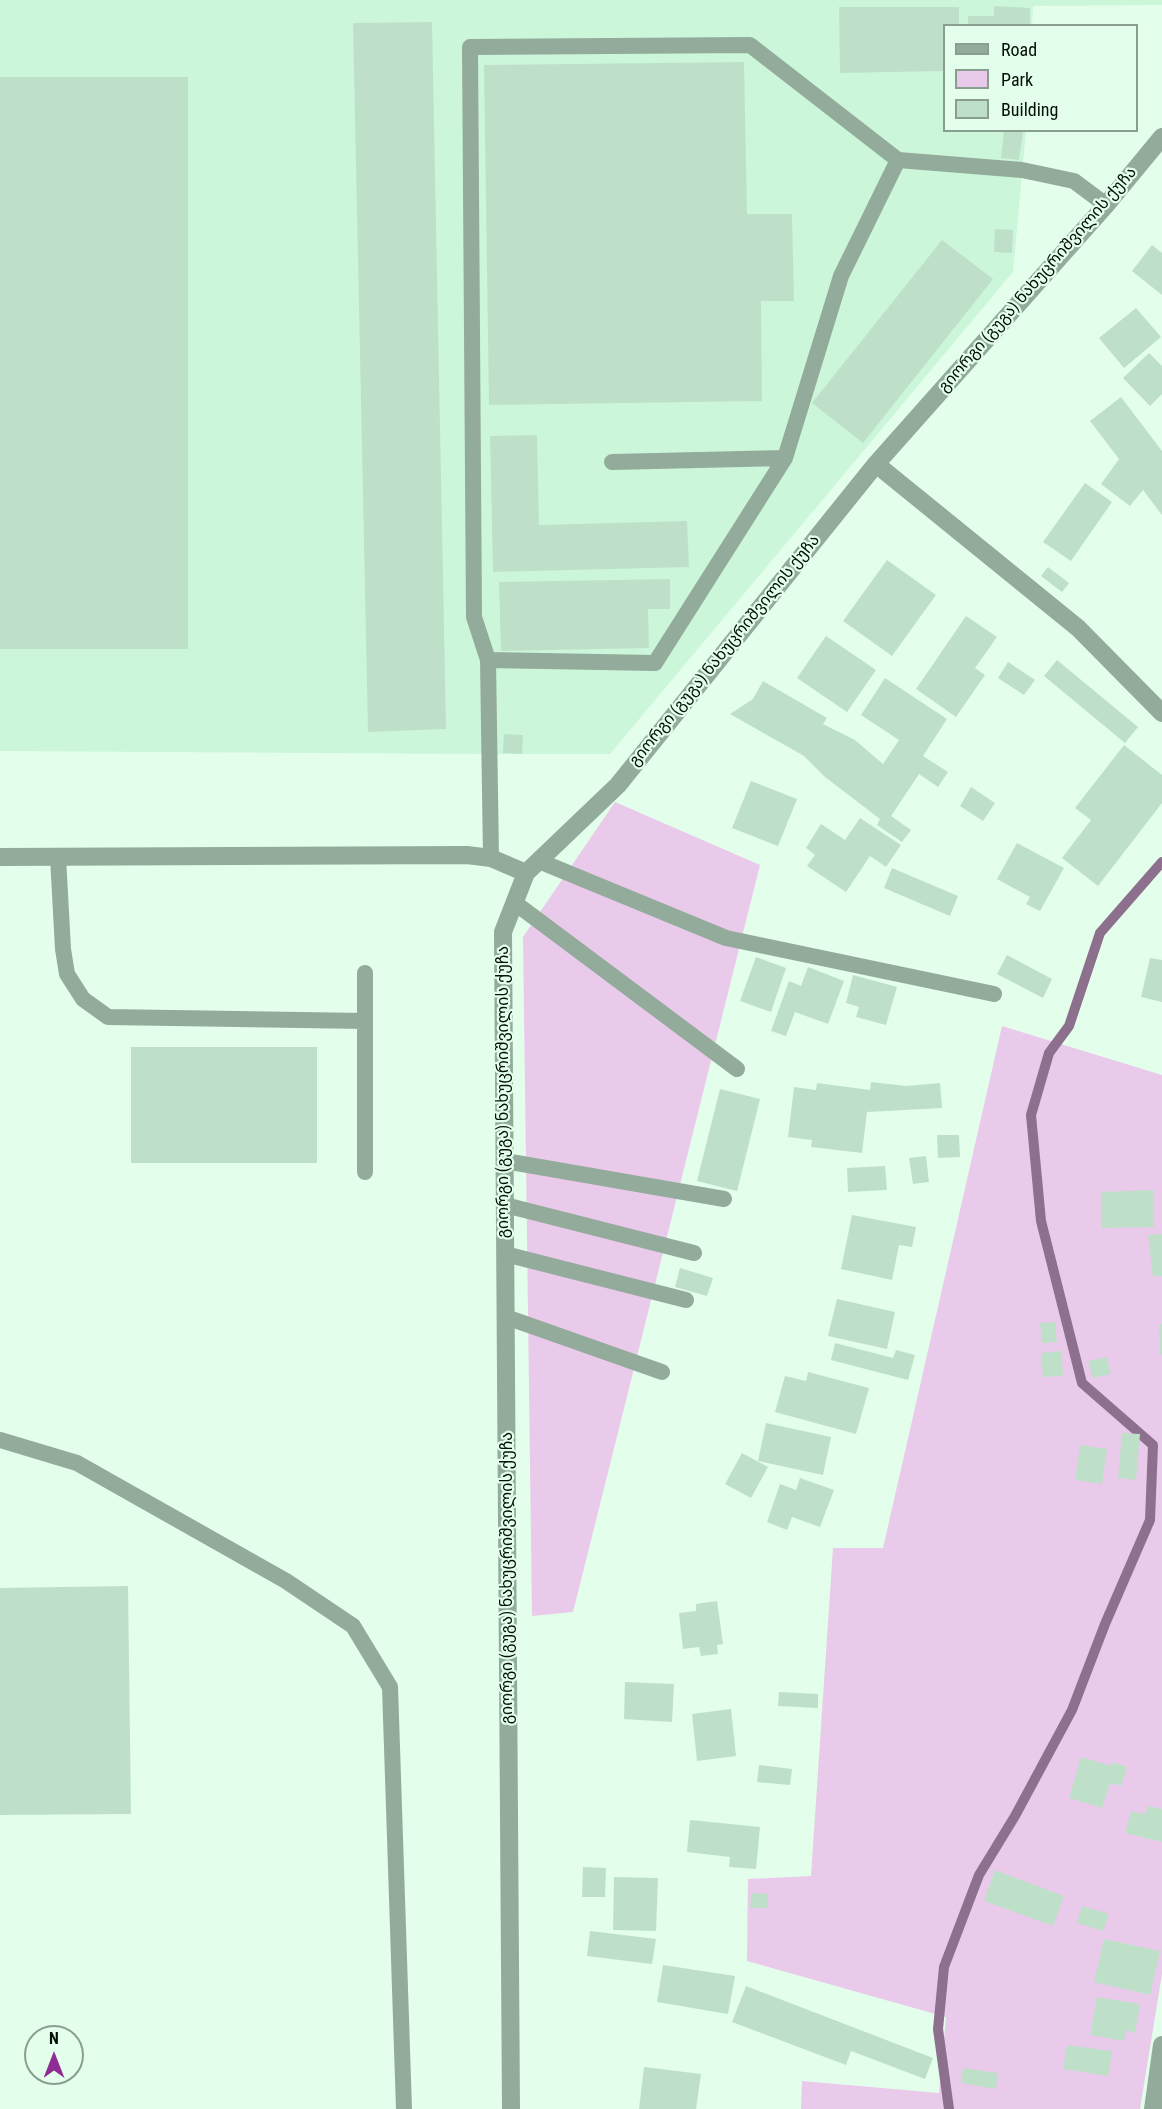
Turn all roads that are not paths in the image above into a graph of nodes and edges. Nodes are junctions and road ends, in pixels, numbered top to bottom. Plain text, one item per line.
1 (1162, 137) edge
2 (898, 160) junction
3 (1106, 205) junction
4 (784, 458) junction
5 (612, 462) dead end
6 (876, 464) junction
7 (488, 660) junction
8 (1162, 712) edge
9 (0, 857) edge
10 (58, 857) junction
11 (491, 858) junction
12 (532, 867) junction
13 (515, 903) junction
14 (365, 973) dead end
15 (994, 994) dead end
16 (365, 1021) junction
17 (737, 1069) dead end
18 (505, 1161) junction
19 (364, 1172) dead end
20 (724, 1199) dead end
21 (505, 1205) junction
22 (694, 1253) dead end
23 (505, 1254) junction
24 (686, 1300) dead end
25 (506, 1317) junction
26 (662, 1372) dead end
27 (0, 1440) edge
28 (1162, 2045) edge
29 (404, 2109) edge
30 (512, 2109) edge
31 (1154, 2109) edge

1 - 3 street, გიორგი (გუგა) ნახუცრიშვილის ქუჩა
2 - 3 lane
2 - 4 lane
2 - 7 lane
3 - 6 street, გიორგი (გუგა) ნახუცრიშვილის ქუჩა
4 - 5 lane
4 - 7 lane
6 - 8 street
6 - 12 street, გიორგი (გუგა) ნახუცრიშვილის ქუჩა
7 - 11 lane
9 - 10 street
10 - 11 street
10 - 16 lane
11 - 12 street
12 - 13 street, გიორგი (გუგა) ნახუცრიშვილის ქუჩა
12 - 15 lane
13 - 17 lane
13 - 18 street, გიორგი (გუგა) ნახუცრიშვილის ქუჩა
14 - 16 lane
16 - 19 lane
18 - 20 lane
18 - 21 street, გიორგი (გუგა) ნახუცრიშვილის ქუჩა
21 - 22 lane
21 - 23 street, გიორგი (გუგა) ნახუცრიშვილის ქუჩა
23 - 24 lane
23 - 25 street, გიორგი (გუგა) ნახუცრიშვილის ქუჩა
25 - 26 lane
25 - 30 street, გიორგი (გუგა) ნახუცრიშვილის ქუჩა
27 - 29 lane
28 - 31 street

